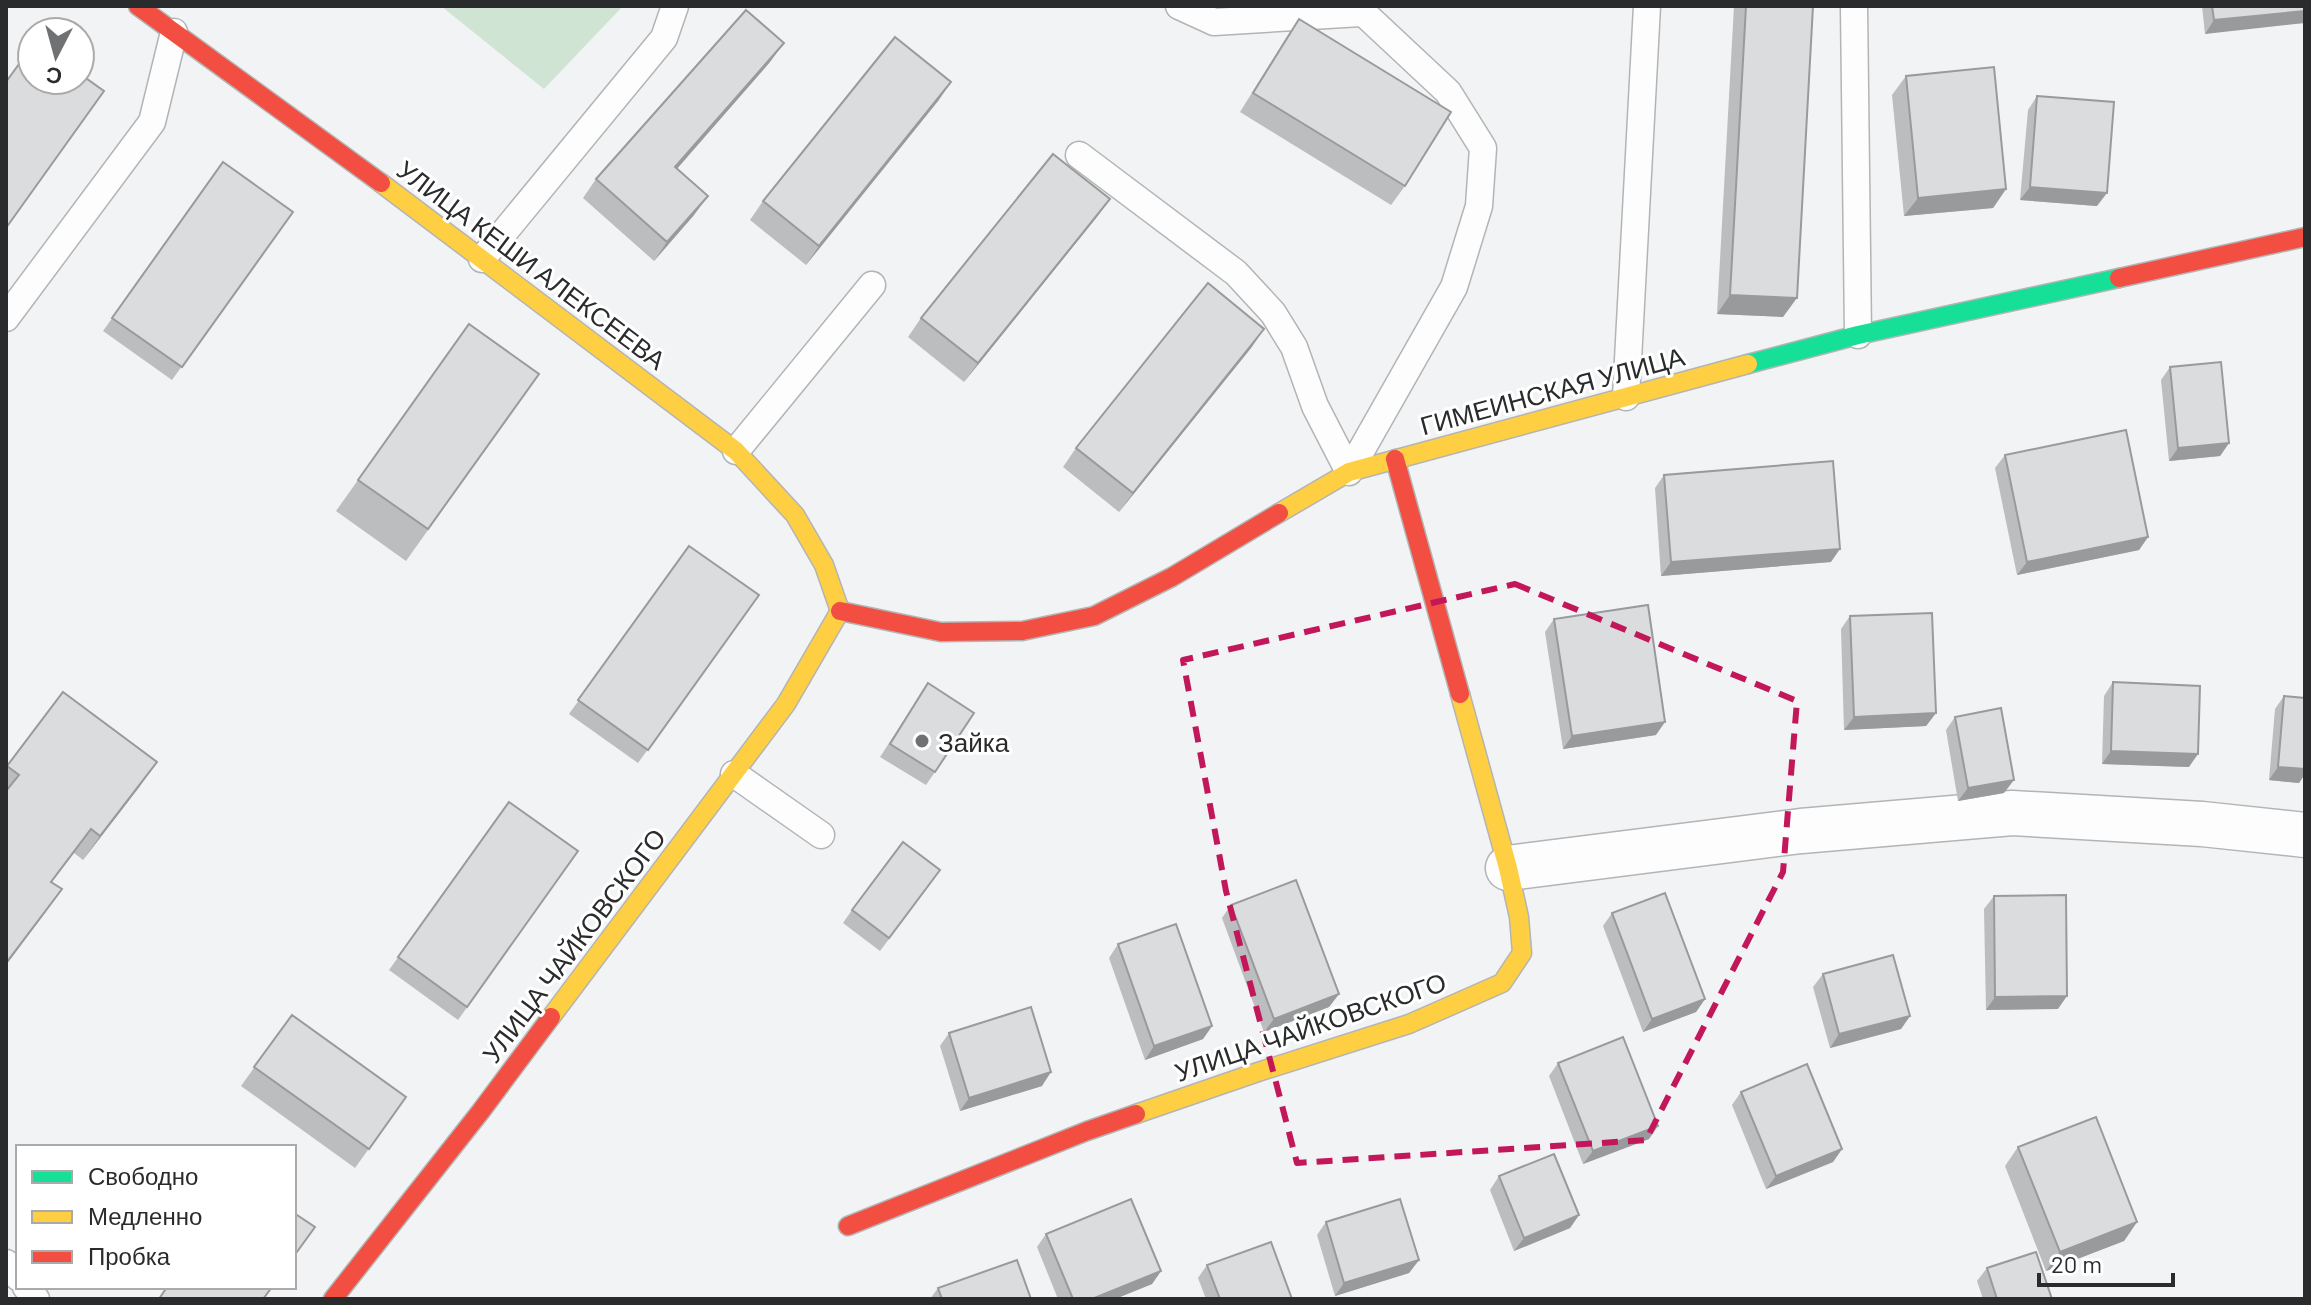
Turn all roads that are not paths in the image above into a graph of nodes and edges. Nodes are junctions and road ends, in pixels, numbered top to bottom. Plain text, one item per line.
1 (138, 6) edge
2 (675, 6) edge
3 (1179, 6) edge
4 (1647, 6) edge
5 (1854, 6) edge
6 (1358, 10) edge
7 (178, 19) edge
8 (1079, 155) dead end
9 (2305, 237) edge
10 (482, 259) junction
11 (872, 285) dead end
12 (6, 318) edge
13 (1858, 335) junction
14 (1626, 397) junction
15 (736, 451) junction
16 (1395, 459) junction
17 (1349, 472) junction
18 (840, 611) junction
19 (734, 774) junction
20 (821, 835) dead end
21 (2305, 835) edge
22 (1508, 868) junction
23 (848, 1226) dead end
24 (333, 1299) edge

1 - 7 street, УЛИЦА КЕШИ АЛЕКСЕЕВА
2 - 10 lane
3 - 6 lane
4 - 14 lane
5 - 13 lane
6 - 17 lane
7 - 10 street, УЛИЦА КЕШИ АЛЕКСЕЕВА
7 - 12 lane
8 - 17 lane
9 - 13 street, ГИМЕИНСКАЯ УЛИЦА
10 - 15 street, УЛИЦА КЕШИ АЛЕКСЕЕВА
11 - 15 lane
13 - 14 street, ГИМЕИНСКАЯ УЛИЦА
14 - 16 street, ГИМЕИНСКАЯ УЛИЦА
15 - 18 street, УЛИЦА КЕШИ АЛЕКСЕЕВА
16 - 17 street, ГИМЕИНСКАЯ УЛИЦА
16 - 22 street, УЛИЦА ЧАЙКОВСКОГО
17 - 18 street, ГИМЕИНСКАЯ УЛИЦА
18 - 19 street, УЛИЦА ЧАЙКОВСКОГО
19 - 20 lane
19 - 24 street, УЛИЦА ЧАЙКОВСКОГО
21 - 22 street
22 - 23 street, УЛИЦА ЧАЙКОВСКОГО

